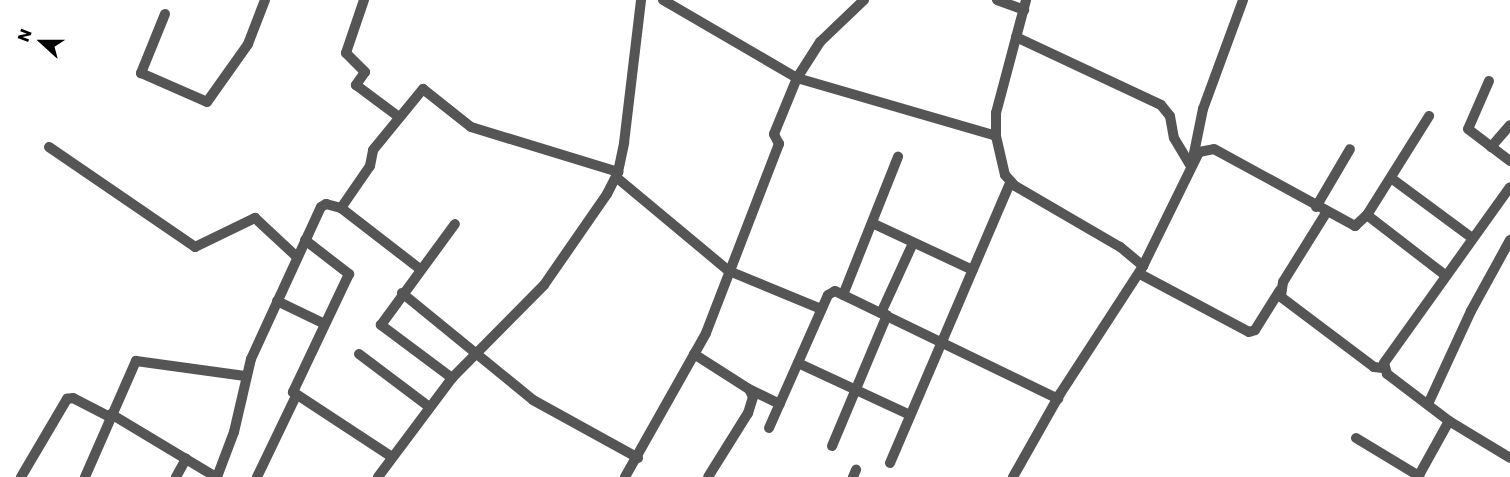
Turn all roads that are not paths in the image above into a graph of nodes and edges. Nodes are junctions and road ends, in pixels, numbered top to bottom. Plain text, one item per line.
1 (266, 0) edge
2 (364, 0) edge
3 (641, 0) edge
4 (663, 0) edge
5 (864, 0) edge
6 (998, 0) edge
7 (1243, 0) edge
8 (1025, 5) edge
9 (165, 14) dead end
10 (1016, 37) junction
11 (798, 78) junction
12 (1489, 81) dead end
13 (1429, 116) dead end
14 (399, 117) junction
15 (1510, 124) edge
16 (996, 136) junction
17 (49, 147) dead end
18 (1491, 147) junction
19 (1350, 149) dead end
20 (898, 157) dead end
21 (1192, 161) junction
22 (1510, 161) edge
23 (617, 175) junction
24 (1391, 178) junction
25 (1010, 183) junction
26 (1510, 187) edge
27 (1316, 207) junction
28 (341, 208) junction
29 (1326, 213) junction
30 (1367, 215) junction
31 (872, 223) junction
32 (455, 224) dead end
33 (1472, 238) junction
34 (305, 240) junction
35 (1510, 240) edge
36 (913, 243) junction
37 (297, 257) junction
38 (420, 269) junction
39 (973, 270) junction
40 (1142, 270) junction
41 (729, 271) junction
42 (1445, 275) junction
43 (1280, 290) junction
44 (402, 293) junction
45 (843, 295) junction
46 (277, 301) junction
47 (821, 309) junction
48 (884, 314) junction
49 (326, 324) junction
50 (942, 341) junction
51 (359, 354) dead end
52 (694, 354) junction
53 (474, 355) junction
54 (798, 363) junction
55 (1383, 368) junction
56 (245, 376) junction
57 (452, 378) junction
58 (749, 389) junction
59 (855, 389) junction
60 (296, 396) junction
61 (1058, 399) junction
62 (1429, 402) junction
63 (780, 404) junction
64 (428, 406) junction
65 (910, 415) junction
66 (111, 416) junction
67 (1449, 420) junction
68 (769, 428) dead end
69 (1356, 438) dead end
70 (832, 446) dead end
71 (392, 457) junction
72 (638, 458) junction
73 (1510, 458) edge
74 (186, 459) junction
75 (890, 463) dead end
76 (21, 477) edge
77 (85, 477) edge
78 (176, 477) edge
79 (216, 477) edge
80 (257, 477) edge
81 (378, 477) edge
82 (625, 477) edge
83 (708, 477) edge
84 (1013, 477) edge
85 (1418, 477) edge

1 - 9 street
2 - 14 street
3 - 23 street
4 - 11 street
5 - 11 street
6 - 8 street
7 - 21 street
8 - 10 street
10 - 16 street
10 - 21 street
11 - 16 street
11 - 41 street
12 - 18 street
13 - 24 street
14 - 23 street
14 - 28 street
15 - 18 street
16 - 25 street
17 - 37 street
18 - 22 street
19 - 27 street
20 - 31 street
21 - 27 street
21 - 40 street
23 - 41 street
23 - 53 street
24 - 30 street
24 - 33 street
25 - 39 street
25 - 40 street
26 - 33 street
27 - 29 street
28 - 34 street
28 - 38 street
29 - 30 street
29 - 43 street
30 - 42 street
31 - 36 street
31 - 45 street
32 - 38 street
33 - 42 street
34 - 37 street
34 - 49 street
35 - 62 street
36 - 39 street
36 - 48 street
37 - 46 street
38 - 44 street
39 - 50 street
40 - 43 street
40 - 61 street
41 - 47 street
41 - 52 street
42 - 55 street
43 - 55 street
44 - 53 street
44 - 57 street
45 - 47 street
45 - 48 street
46 - 49 street
46 - 56 street
47 - 54 street
48 - 50 street
48 - 59 street
49 - 60 street
50 - 61 street
50 - 65 street
51 - 64 street
52 - 58 street
52 - 72 street
53 - 57 street
53 - 72 street
54 - 59 street
54 - 63 street
55 - 62 street
56 - 66 street
56 - 79 street
57 - 64 street
58 - 63 street
58 - 83 street
59 - 65 street
59 - 70 street
60 - 71 street
60 - 80 street
61 - 84 street
62 - 67 street
63 - 68 street
64 - 71 street
65 - 75 street
66 - 74 street
66 - 76 street
66 - 77 street
67 - 73 street
67 - 85 street
69 - 85 street
71 - 81 street
72 - 82 street
74 - 78 street
74 - 79 street

